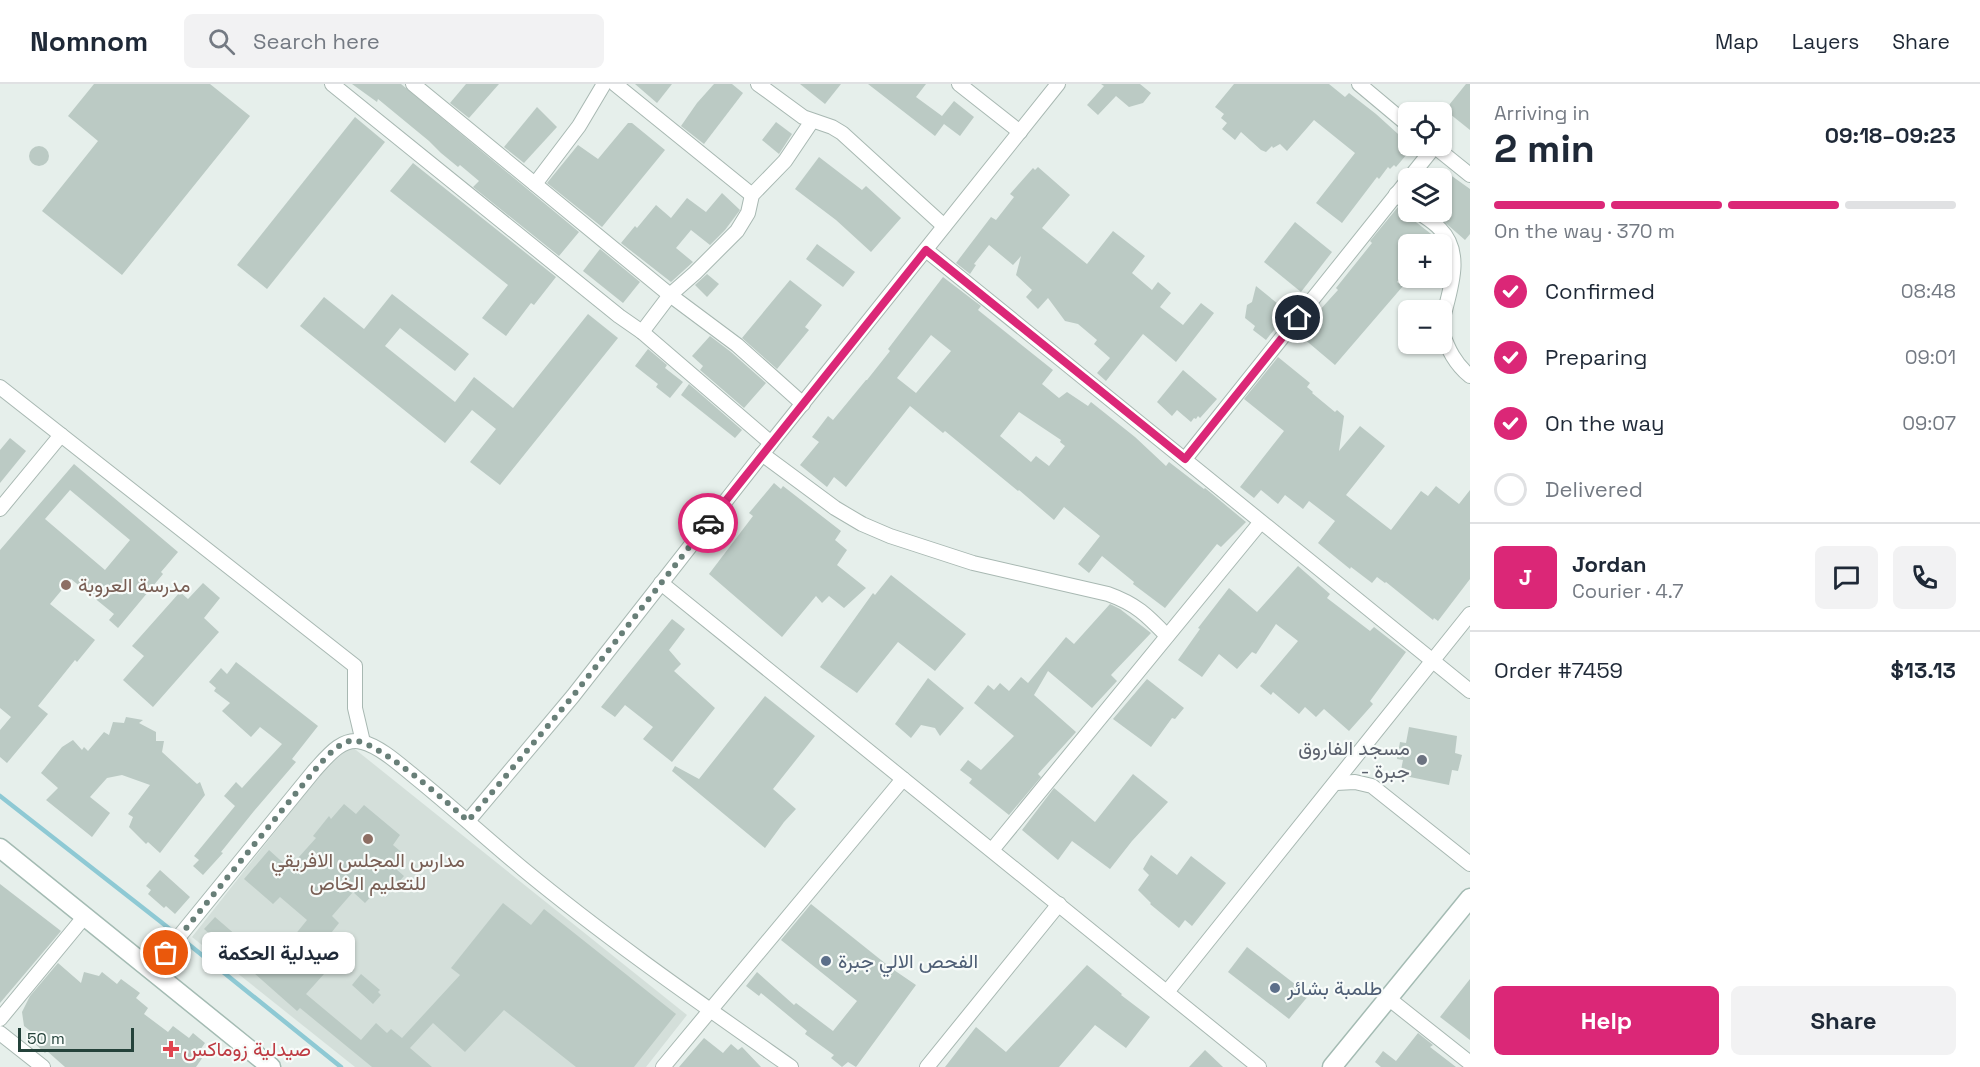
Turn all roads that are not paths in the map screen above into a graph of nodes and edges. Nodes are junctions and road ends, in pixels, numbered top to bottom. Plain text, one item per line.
1 (332, 84) edge
2 (413, 84) edge
3 (604, 84) edge
4 (615, 84) edge
5 (758, 84) edge
6 (959, 84) edge
7 (1058, 84) edge
8 (1359, 84) edge
9 (1398, 117) edge
10 (812, 121) junction
11 (1020, 132) junction
12 (1426, 156) edge
13 (1446, 156) edge
14 (1470, 175) edge
15 (536, 184) junction
16 (1396, 194) joint
17 (752, 195) junction
18 (1431, 222) edge
19 (944, 226) junction
20 (926, 250) junction
21 (670, 294) junction
22 (1447, 300) edge
23 (642, 332) junction
24 (1451, 354) edge
25 (1470, 376) edge
26 (0, 387) edge
27 (803, 404) junction
28 (61, 435) junction
29 (771, 443) junction
30 (762, 454) junction
31 (1185, 459) junction
32 (0, 509) edge
33 (1260, 523) junction
34 (661, 583) junction
35 (1470, 614) edge
36 (1167, 636) junction
37 (1433, 661) junction
38 (1470, 691) edge
39 (363, 742) junction
40 (903, 778) junction
41 (1336, 783) junction
42 (468, 821) junction
43 (0, 848) edge
44 (992, 850) junction
45 (1470, 864) edge
46 (1059, 904) junction
47 (1467, 906) edge
48 (85, 916) junction
49 (151, 971) junction
50 (1167, 992) junction
51 (1388, 998) junction
52 (709, 1011) junction
53 (0, 1019) edge
54 (0, 1033) edge
55 (1470, 1063) edge
56 (43, 1067) edge
57 (271, 1067) edge
58 (663, 1067) edge
59 (791, 1067) edge
60 (927, 1067) edge
61 (1259, 1067) edge
62 (1332, 1067) edge

1 - 23 street
2 - 15 street
3 - 15 street
4 - 17 street
5 - 10 street
6 - 11 street
7 - 11 street
8 - 9 street
10 - 17 street
10 - 19 street
11 - 19 street
12 - 16 street
13 - 14 street
15 - 21 street
16 - 31 street
17 - 21 street
18 - 22 street
19 - 20 street
20 - 27 street
20 - 31 street
21 - 23 street
21 - 27 street
23 - 29 street
24 - 25 street
26 - 28 street
27 - 29 street
28 - 32 street
28 - 39 street
29 - 30 street
30 - 34 street
30 - 36 street
31 - 33 street
33 - 36 street
33 - 37 street
34 - 40 street
34 - 42 street
35 - 37 street
36 - 44 street
37 - 38 street
37 - 41 street
39 - 42 street
39 - 49 street
40 - 44 street
40 - 52 street
41 - 45 street
41 - 50 street
42 - 52 street
43 - 48 main road
44 - 46 street
46 - 50 street
46 - 60 street
47 - 51 main road
48 - 49 main road
48 - 53 street
49 - 57 main road
50 - 61 street
51 - 55 street
51 - 62 main road
52 - 58 street
52 - 59 street
54 - 56 street

